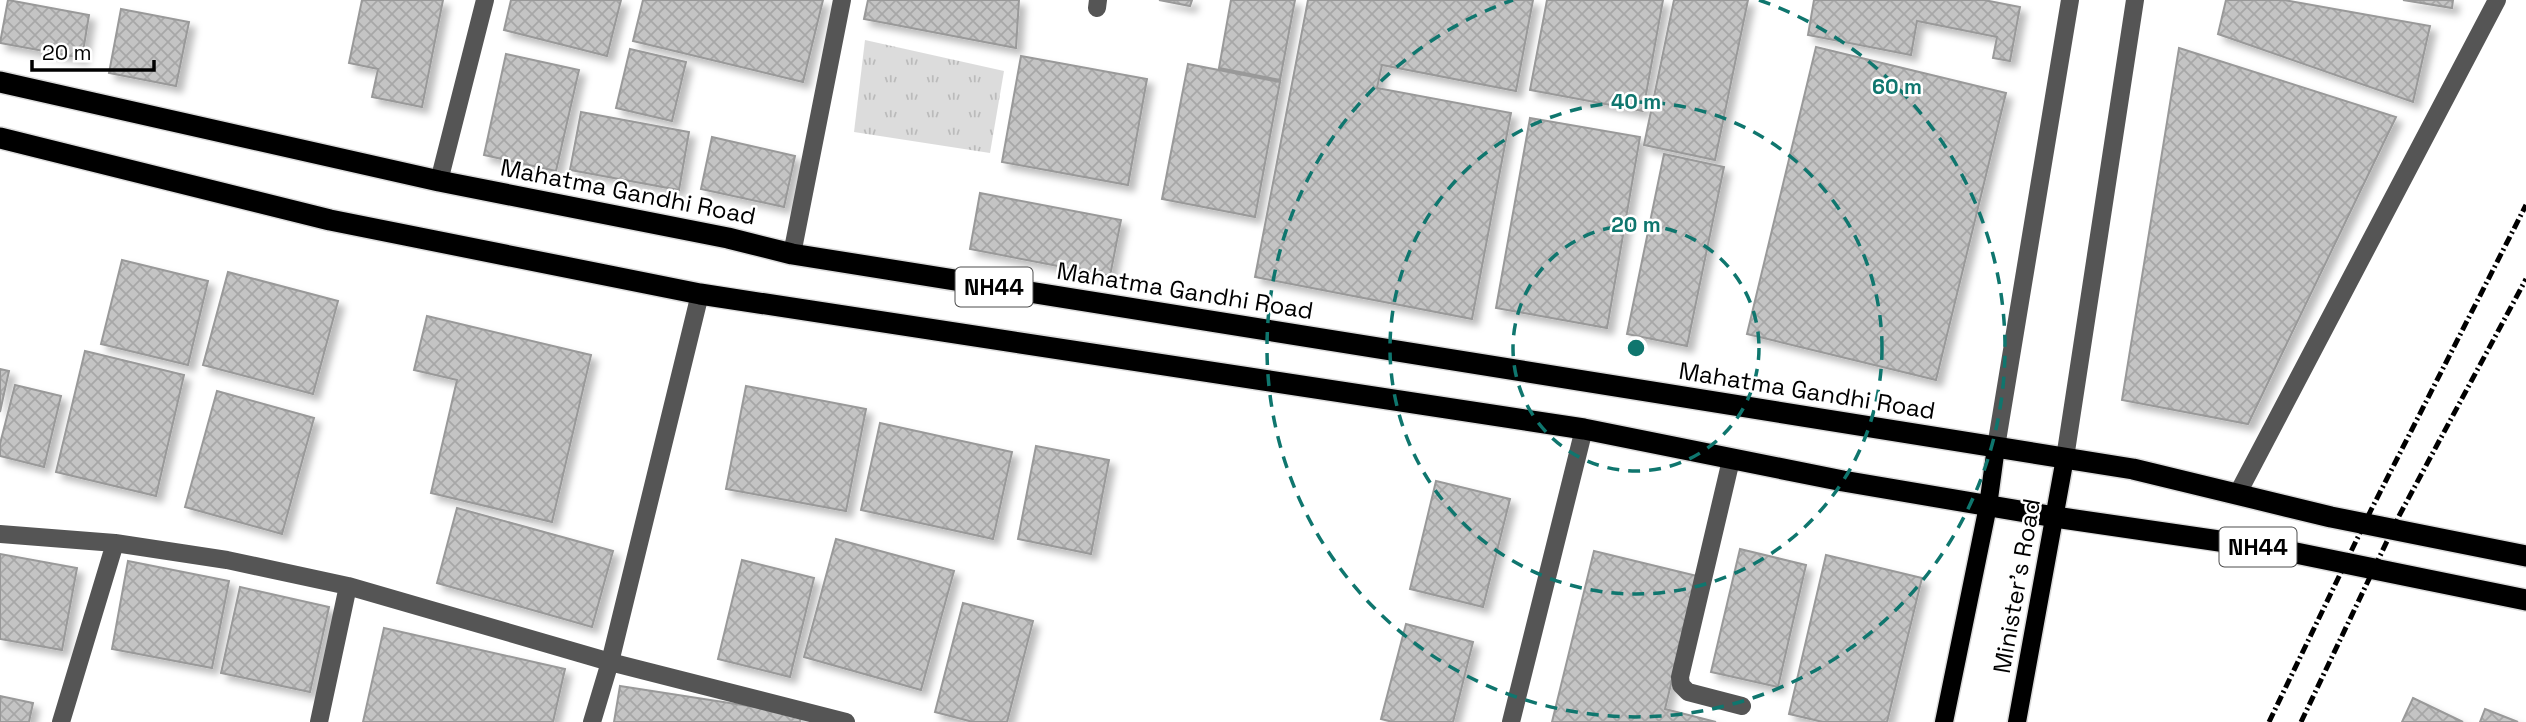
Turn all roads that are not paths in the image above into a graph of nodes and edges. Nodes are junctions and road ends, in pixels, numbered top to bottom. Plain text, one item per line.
1 (485, 0) edge
2 (842, 0) edge
3 (2070, 0) edge
4 (2134, 0) edge
5 (2497, 0) edge
6 (0, 82) edge
7 (0, 138) edge
8 (439, 181) junction
9 (792, 254) junction
10 (700, 294) junction
11 (1584, 429) junction
12 (1996, 447) junction
13 (2065, 458) junction
14 (1731, 460) junction
15 (2238, 494) junction
16 (1988, 506) junction
17 (2055, 517) junction
18 (0, 534) edge
19 (115, 543) junction
20 (2526, 556) edge
21 (348, 586) junction
22 (2526, 600) edge
23 (610, 662) junction
24 (1742, 706) dead end
25 (61, 722) edge
26 (319, 722) edge
27 (592, 722) edge
28 (846, 722) edge
29 (1511, 722) edge
30 (1944, 722) edge
31 (2017, 722) edge

1 - 8 street
2 - 9 street
3 - 12 street
4 - 13 street
5 - 15 street
6 - 8 highway, Mahatma Gandhi Road / NH44
7 - 10 highway, NH44
8 - 9 highway, Mahatma Gandhi Road / NH44
9 - 12 highway, Mahatma Gandhi Road / NH44
10 - 11 highway, NH44
10 - 23 street
11 - 14 highway, NH44
11 - 29 street
12 - 13 highway, NH44
12 - 16 main road, Minister's Road
13 - 15 highway, NH44
13 - 17 main road, Minister's Road
14 - 16 highway, NH44
14 - 24 street
15 - 20 highway, NH44
16 - 17 highway, NH44
16 - 30 main road, Minister's Road
17 - 22 highway, NH44
17 - 31 main road, Minister's Road
18 - 19 street
19 - 21 street
19 - 25 street
21 - 23 street
21 - 26 street
23 - 27 street
23 - 28 street

